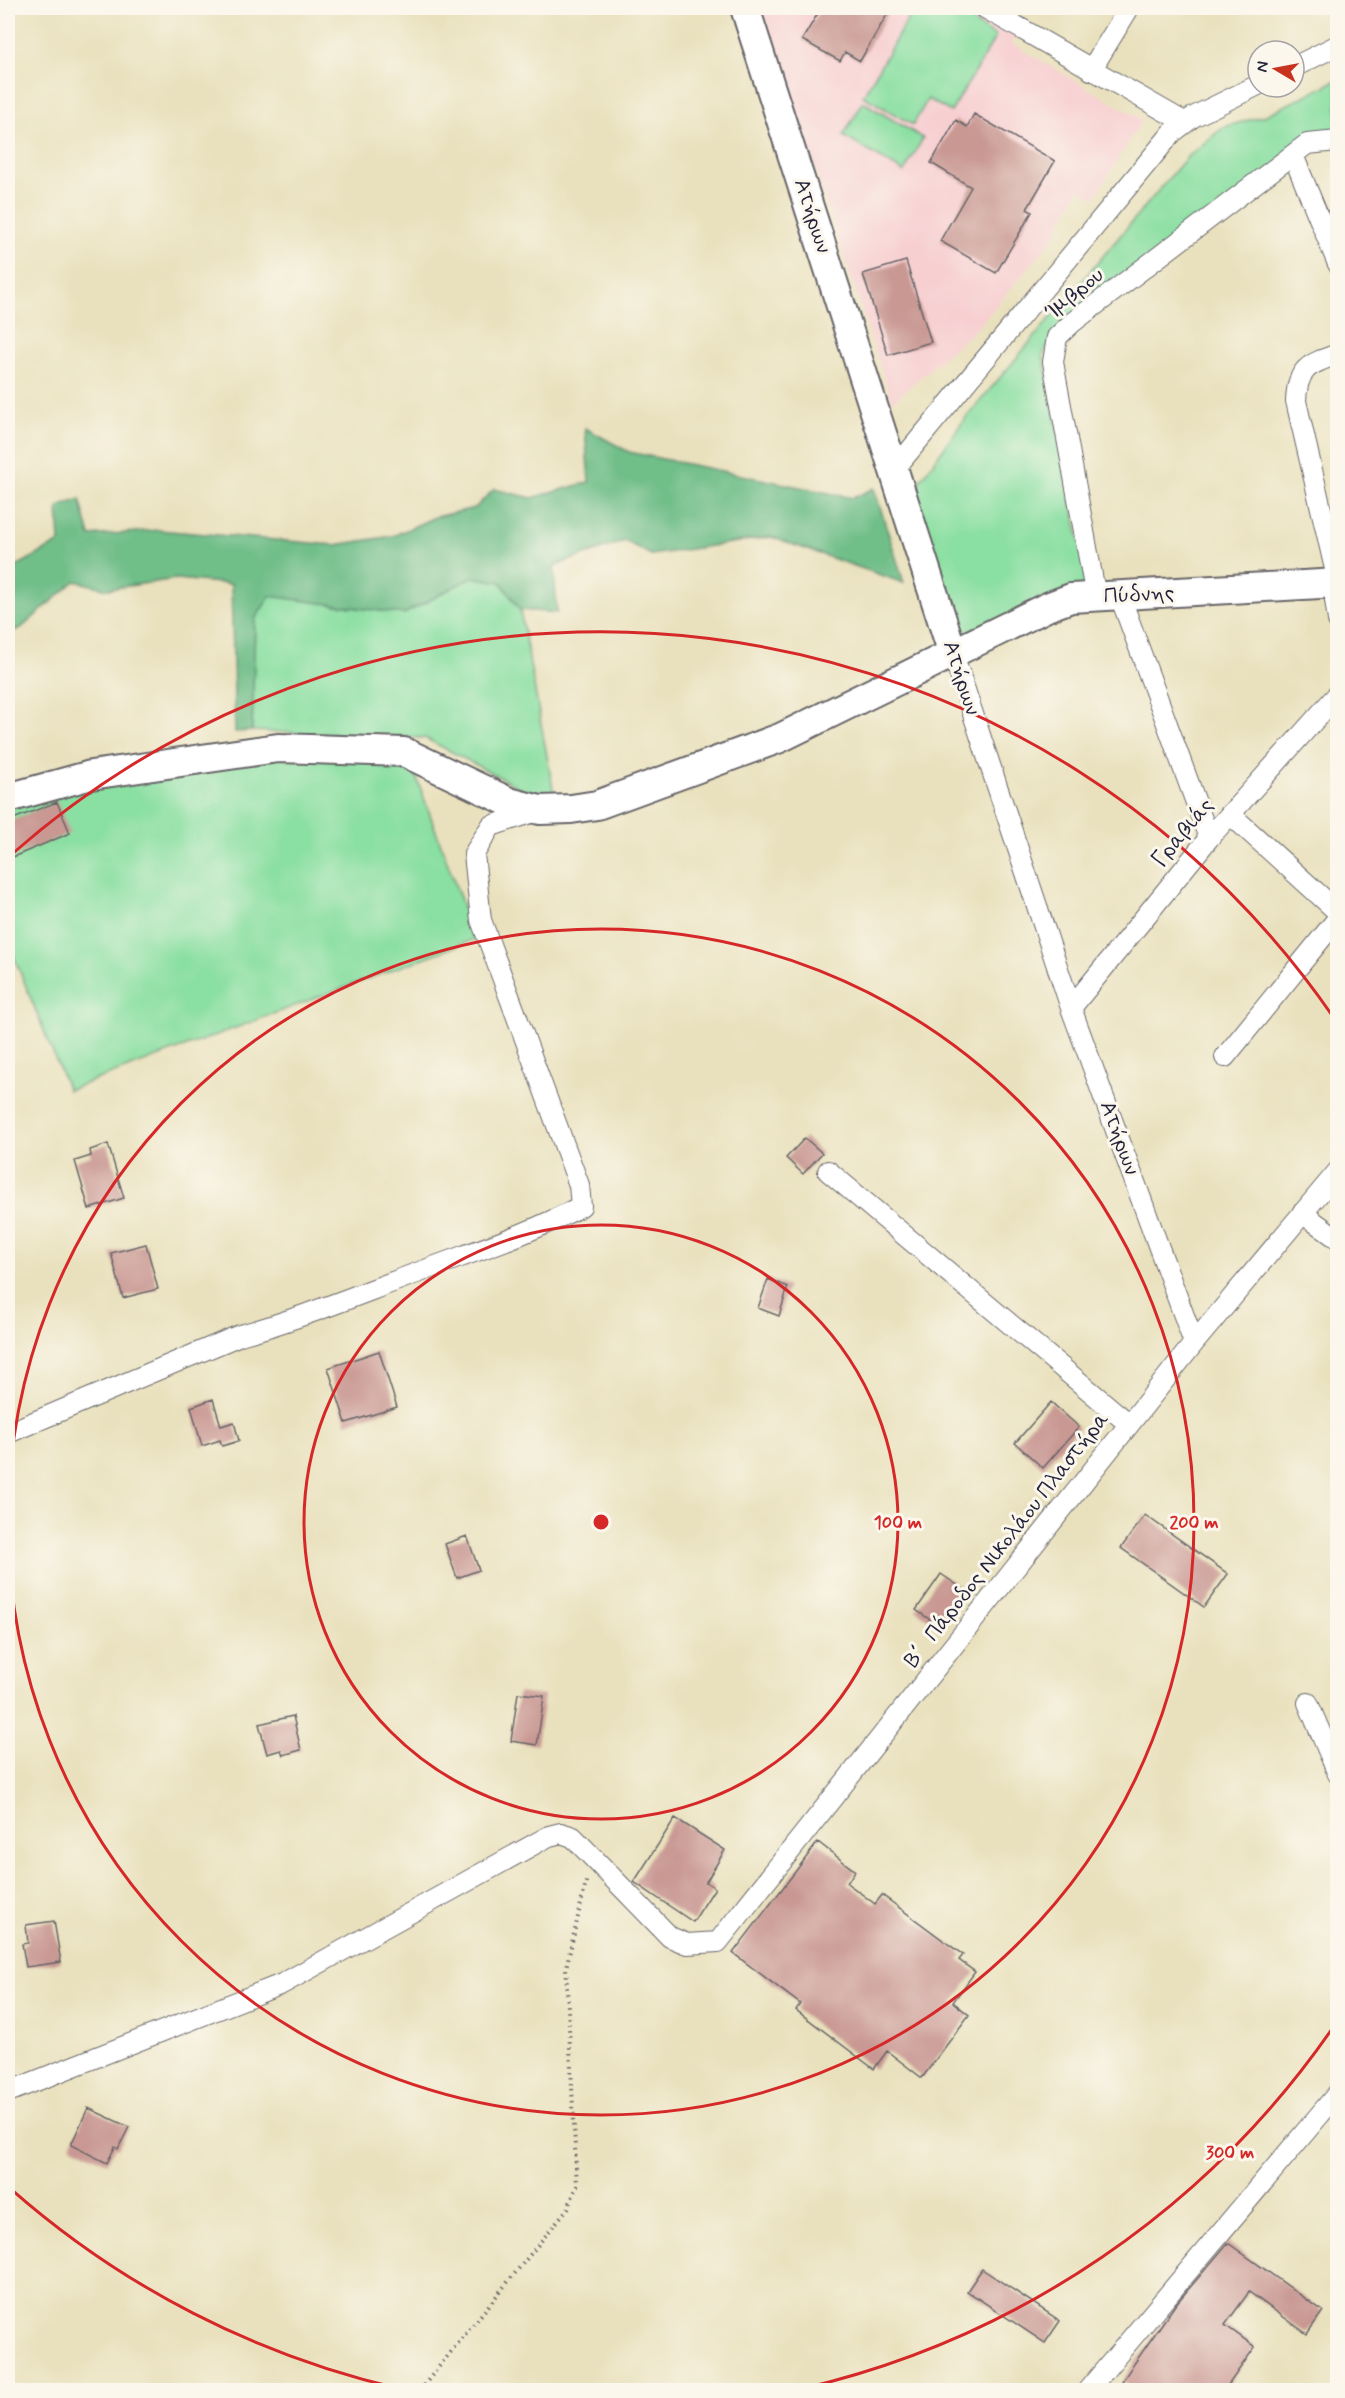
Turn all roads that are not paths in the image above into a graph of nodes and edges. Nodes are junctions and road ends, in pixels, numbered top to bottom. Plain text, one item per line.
1 (745, 8) edge
2 (985, 8) edge
3 (1129, 8) edge
4 (1338, 45) edge
5 (1306, 61) edge
6 (1091, 70) junction
7 (1246, 91) edge
8 (1184, 122) junction
9 (1338, 141) edge
10 (1293, 155) junction
11 (1338, 264) edge
12 (1338, 354) edge
13 (893, 471) junction
14 (1338, 583) edge
15 (1108, 597) junction
16 (1338, 620) edge
17 (953, 654) junction
18 (1338, 694) edge
19 (8, 798) edge
20 (540, 810) junction
21 (1230, 814) junction
22 (1209, 838) junction
23 (1338, 912) edge
24 (1338, 918) edge
25 (1071, 1008) junction
26 (1225, 1057) dead end
27 (1338, 1171) edge
28 (828, 1172) dead end
29 (1302, 1214) junction
30 (1338, 1239) edge
31 (1194, 1343) junction
32 (1129, 1424) junction
33 (8, 1433) edge
34 (1308, 1703) dead end
35 (1338, 1774) edge
36 (8, 2092) edge
37 (1338, 2093) edge
38 (1088, 2391) edge

1 - 13 street, Ατήρων
2 - 6 street
3 - 6 street
4 - 5 street
6 - 8 street
7 - 8 street
8 - 13 street
9 - 10 street, Ίμβρου
10 - 11 street
10 - 15 street, Ίμβρου
12 - 14 street
13 - 17 street, Ατήρων
14 - 15 street, Πύδνης
14 - 16 street
15 - 17 street, Πύδνης
15 - 22 street, Ίμβρου
17 - 20 street, Πύδνης
17 - 25 street, Ατήρων
18 - 21 street, Γραβιάς
19 - 20 street, Πύδνης
20 - 33 street
21 - 22 street, Γραβιάς
21 - 23 street
22 - 25 street, Γραβιάς
24 - 26 street
25 - 31 street, Ατήρων
27 - 29 street, Β΄ Πάροδος Νικολάου Πλαστήρα
28 - 32 street
29 - 30 street
29 - 31 street, Β΄ Πάροδος Νικολάου Πλαστήρα
31 - 32 street, Β΄ Πάροδος Νικολάου Πλαστήρα
32 - 36 street, Β΄ Πάροδος Νικολάου Πλαστήρα
34 - 35 street
37 - 38 street

